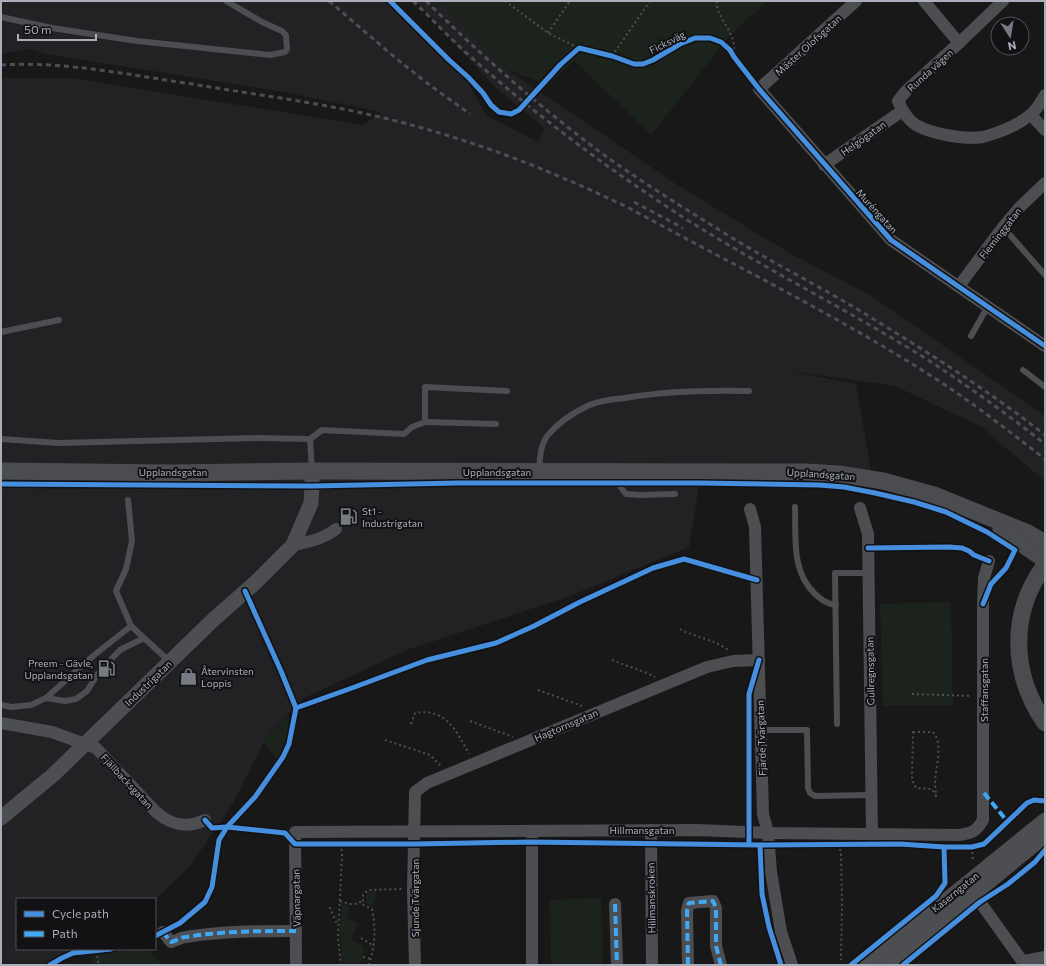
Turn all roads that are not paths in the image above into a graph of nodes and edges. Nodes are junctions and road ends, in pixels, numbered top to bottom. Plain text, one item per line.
1 (226, 1) edge
2 (856, 1) edge
3 (924, 1) edge
4 (1003, 1) edge
5 (1, 17) edge
6 (959, 43) junction
7 (734, 57) road end
8 (759, 89) junction
9 (1045, 96) edge
10 (902, 111) junction
11 (1031, 114) junction
12 (1045, 130) edge
13 (824, 164) junction
14 (1045, 184) edge
15 (1003, 227) junction
16 (1045, 275) edge
17 (959, 286) junction
18 (988, 306) junction
19 (59, 320) dead end
20 (1, 332) edge
21 (971, 336) dead end
22 (1045, 346) edge
23 (1023, 370) dead end
24 (1045, 386) edge
25 (749, 391) dead end
26 (507, 392) dead end
27 (425, 422) junction
28 (496, 424) dead end
29 (1, 439) edge
30 (310, 439) junction
31 (1, 471) edge
32 (312, 471) junction
33 (539, 472) junction
34 (617, 472) junction
35 (675, 494) dead end
36 (128, 500) dead end
37 (795, 507) dead end
38 (860, 508) dead end
39 (750, 509) dead end
40 (987, 517) junction
41 (336, 529) dead end
42 (1045, 543) edge
43 (293, 546) junction
44 (1045, 560) edge
45 (989, 561) dead end
46 (1045, 565) edge
47 (868, 573) junction
48 (836, 605) junction
49 (131, 626) junction
50 (144, 638) junction
51 (759, 660) junction
52 (170, 661) junction
53 (46, 698) junction
54 (1, 705) edge
55 (1045, 722) edge
56 (1, 723) edge
57 (837, 724) dead end
58 (762, 730) junction
59 (85, 745) junction
60 (871, 795) junction
61 (1, 818) edge
62 (205, 820) dead end
63 (983, 820) joint
64 (1045, 820) edge
65 (651, 830) junction
66 (532, 831) junction
67 (295, 832) joint
68 (415, 832) junction
69 (768, 833) junction
70 (872, 835) junction
71 (1045, 836) edge
72 (969, 889) junction
73 (615, 904) dead end
74 (163, 932) dead end
75 (296, 932) junction
76 (1045, 957) edge
77 (1024, 963) edge
78 (296, 965) edge
79 (415, 965) edge
80 (532, 965) edge
81 (617, 965) edge
82 (652, 965) edge
83 (688, 965) edge
84 (721, 965) edge
85 (792, 965) edge
86 (866, 965) edge
87 (887, 965) edge

1 - 5 lane
2 - 8 street, Mäster Olofsgatan
3 - 6 street
4 - 6 street, Runda vägen
6 - 10 street, Runda vägen
7 - 8 lane
8 - 13 street, Muréngatan
9 - 11 street
10 - 11 street
10 - 13 street, Helgögatan
11 - 12 street
13 - 17 street, Muréngatan
14 - 15 street, Fleminggatan
15 - 16 lane
15 - 17 street, Fleminggatan
17 - 18 street, Muréngatan
18 - 21 lane
18 - 22 street, Muréngatan
19 - 20 lane
23 - 24 lane
25 - 33 lane
26 - 27 lane
27 - 28 lane
27 - 30 lane
29 - 30 lane
30 - 32 lane
31 - 32 main road, Upplandsgatan
32 - 33 main road, Upplandsgatan
32 - 43 street, Industrigatan
33 - 34 main road, Upplandsgatan
34 - 35 lane
34 - 40 main road, Upplandsgatan
36 - 49 lane
37 - 48 lane
38 - 47 street, Gullregnsgatan
39 - 51 street, Fjärde Tvärgatan
40 - 42 main road, Upplandsgatan
40 - 44 main road, Upplandsgatan
41 - 43 street, Industrigatan
43 - 52 street, Industrigatan
45 - 63 street, Staffansgatan
46 - 55 main road
47 - 48 lane
47 - 60 street, Gullregnsgatan
48 - 57 lane
49 - 50 lane
49 - 53 lane
50 - 52 lane
50 - 53 lane
51 - 58 street, Fjärde Tvärgatan
51 - 68 street, Hagtornsgatan
52 - 59 street, Industrigatan
53 - 54 lane
56 - 59 street, Fjällbacksgatan
58 - 60 lane
58 - 69 street, Fjärde Tvärgatan
59 - 61 street, Industrigatan
59 - 62 street, Fjällbacksgatan
60 - 70 street, Gullregnsgatan
63 - 70 street, Hillmansgatan
64 - 72 street, Kaserngatan
65 - 66 street, Hillmansgatan
65 - 69 street, Hillmansgatan
65 - 82 street, Hillmanskroken
66 - 68 street, Hillmansgatan
66 - 80 street
67 - 68 street, Hillmansgatan
67 - 75 street, Väpnargatan
68 - 79 street, Sjunde Tvärgatan
69 - 70 street, Hillmansgatan
69 - 85 street, Fjärde Tvärgatan
71 - 72 street, Kaserngatan
72 - 77 street
72 - 86 street, Kaserngatan
72 - 87 street, Kaserngatan
73 - 81 street
74 - 75 street
75 - 78 street, Väpnargatan
76 - 77 street
83 - 84 street

